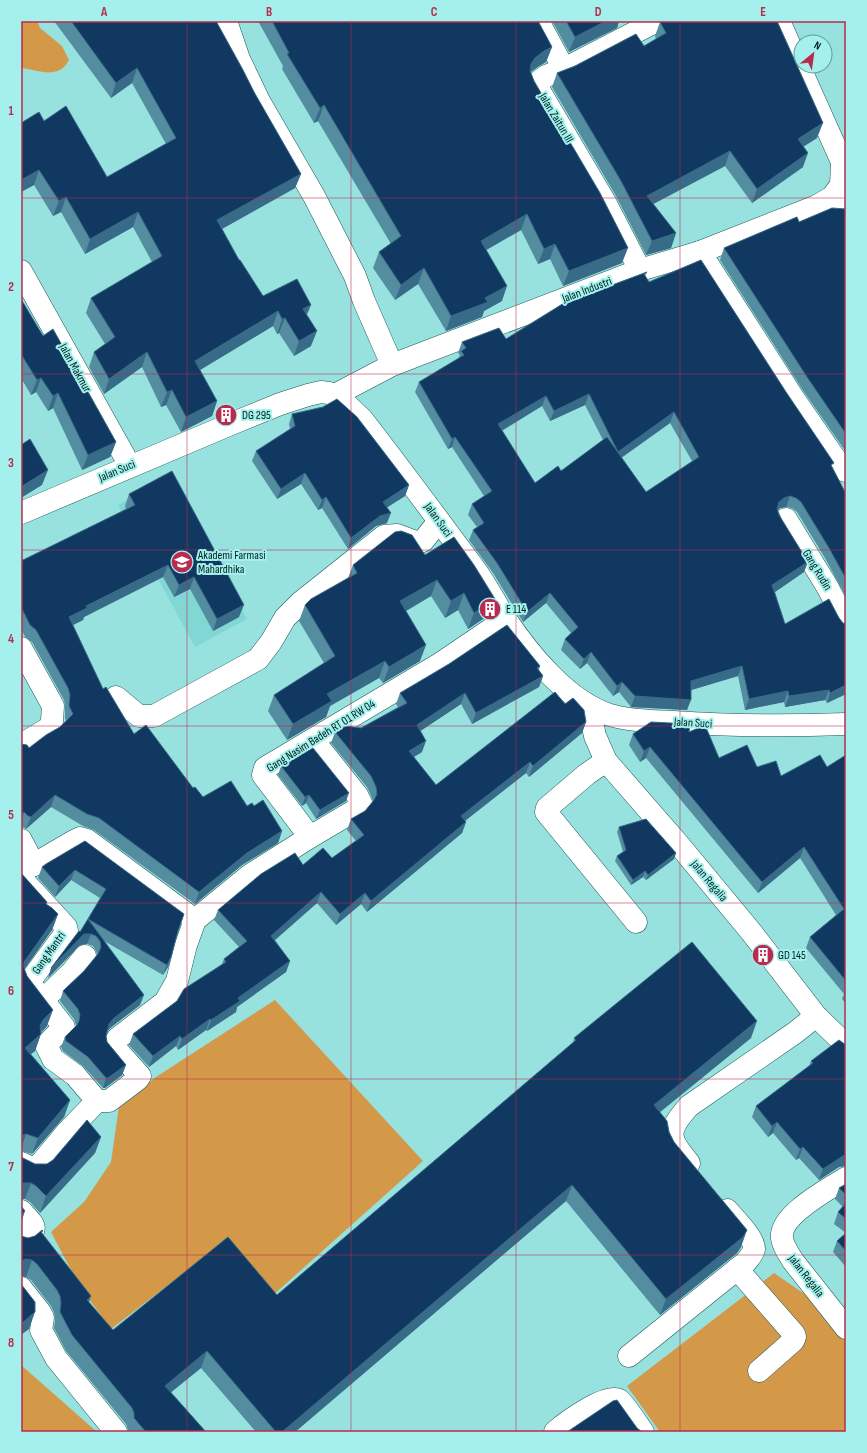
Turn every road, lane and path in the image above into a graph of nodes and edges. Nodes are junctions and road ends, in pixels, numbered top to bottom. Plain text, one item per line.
1 (226, 21) edge
2 (538, 21) edge
3 (779, 21) edge
4 (655, 22) edge
5 (564, 69) junction
6 (844, 161) edge
7 (817, 206) junction
8 (846, 208) edge
9 (700, 252) junction
10 (640, 270) junction
11 (21, 271) edge
12 (392, 365) junction
13 (335, 395) junction
14 (130, 466) junction
15 (846, 471) edge
16 (21, 513) edge
17 (786, 519) dead end
18 (439, 521) junction
19 (506, 619) junction
20 (846, 623) edge
21 (21, 648) edge
22 (116, 697) dead end
23 (592, 708) junction
24 (846, 724) edge
25 (313, 740) junction
26 (21, 745) edge
27 (606, 761) junction
28 (310, 837) junction
29 (21, 840) edge
30 (25, 872) edge
31 (195, 920) junction
32 (636, 922) dead end
33 (85, 956) dead end
34 (43, 1000) junction
35 (816, 1016) junction
36 (846, 1045) edge
37 (97, 1102) junction
38 (21, 1163) edge
39 (846, 1178) edge
40 (702, 1179) edge
41 (716, 1196) edge
42 (21, 1211) edge
43 (21, 1242) edge
44 (737, 1269) junction
45 (21, 1288) edge
46 (846, 1328) edge
47 (629, 1356) dead end
48 (759, 1371) dead end
49 (116, 1432) edge
50 (555, 1432) edge
51 (643, 1432) edge

1 - 12 street
2 - 5 street
3 - 6 street
4 - 5 street, Jalan Zaitun III
5 - 10 street, Jalan Zaitun III
6 - 7 street
7 - 8 street, Jalan Industri
7 - 9 street, Jalan Industri
9 - 10 street, Jalan Industri
9 - 15 street
10 - 12 street, Jalan Industri
11 - 14 street, Jalan Makmur
12 - 13 street, Jalan Industri
13 - 14 street, Jalan Suci
13 - 18 street, Jalan Suci
14 - 16 street, Jalan Suci
17 - 20 street, Gang Rudin
18 - 19 street, Jalan Suci
18 - 22 street
19 - 23 street, Jalan Suci
19 - 25 street, Gang Nasim Badeh RT 01 RW 04
21 - 26 street
23 - 24 street, Jalan Suci
23 - 27 street, Jalan Regalia
25 - 28 street, Gang Nasim Badeh RT 01 RW 04
25 - 28 street
27 - 32 street
27 - 35 street, Jalan Regalia
28 - 31 street
29 - 30 street
30 - 31 street
30 - 34 street, Gang Mantri
31 - 37 street
33 - 34 street
34 - 37 street, Gang Mantri
35 - 36 street, Jalan Regalia
35 - 40 street
37 - 38 street
39 - 46 street, Jalan Regalia
41 - 44 street
42 - 43 street
44 - 47 street
44 - 48 street
45 - 49 street
50 - 51 street

